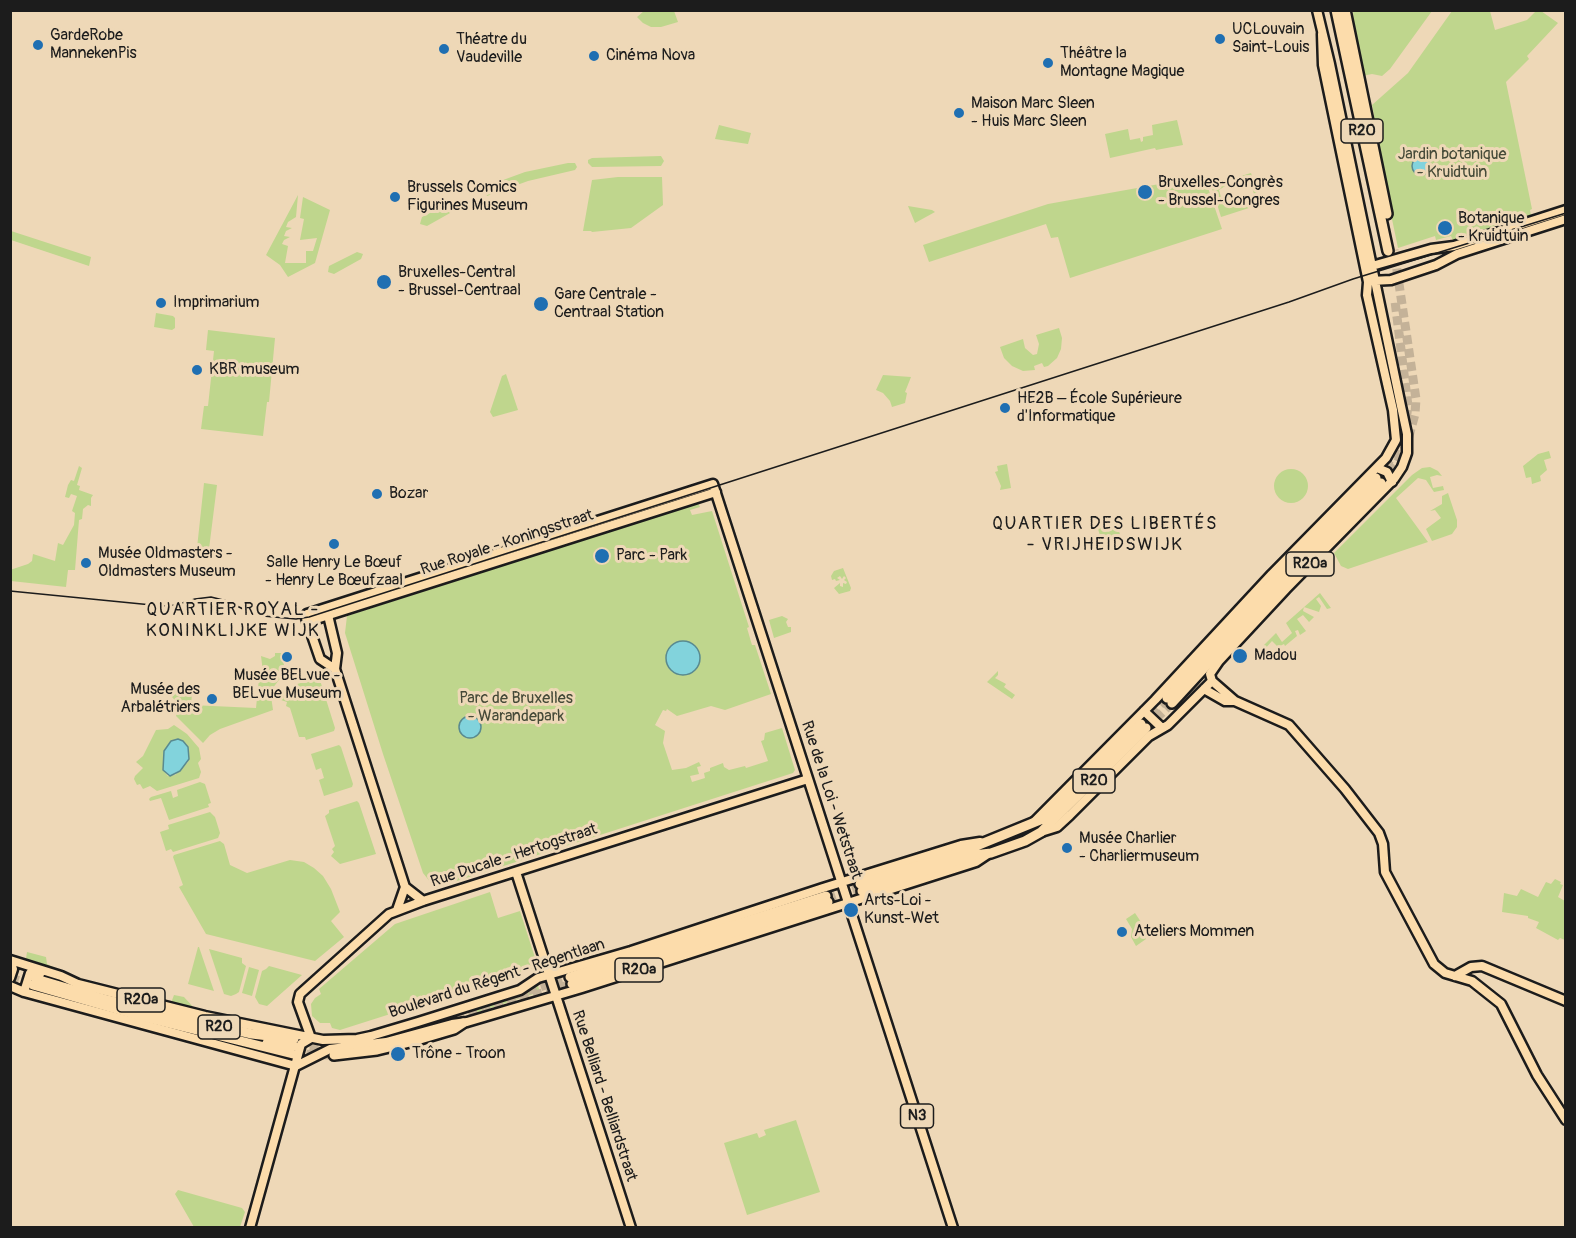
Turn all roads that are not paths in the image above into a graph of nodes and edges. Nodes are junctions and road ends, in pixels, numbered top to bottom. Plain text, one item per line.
1 (1317, 10) edge
2 (1336, 10) edge
3 (1345, 10) edge
4 (1350, 10) edge
5 (1354, 52) junction
6 (1566, 210) edge
7 (1566, 219) edge
8 (1369, 269) junction
9 (1371, 281) junction
10 (1377, 468) junction
11 (1378, 481) tunnel mouth
12 (1392, 482) junction
13 (714, 488) joint
14 (1288, 572) junction
15 (1272, 574) junction
16 (1286, 589) junction
17 (1256, 591) junction
18 (1251, 607) junction
19 (326, 612) junction
20 (1264, 613) junction
21 (1245, 623) junction
22 (335, 669) junction
23 (1212, 681) junction
24 (1204, 689) junction
25 (1235, 701) junction
26 (1144, 711) junction
27 (1162, 728) junction
28 (808, 779) junction
29 (1034, 822) junction
30 (1041, 832) junction
31 (987, 842) junction
32 (991, 853) junction
33 (516, 872) junction
34 (842, 883) junction
35 (405, 887) junction
36 (423, 901) junction
37 (848, 902) junction
38 (397, 910) junction
39 (712, 924) junction
40 (689, 939) junction
41 (661, 941) junction
42 (704, 941) junction
43 (722, 943) junction
44 (692, 952) junction
45 (10, 961) edge
46 (549, 975) junction
47 (1455, 976) junction
48 (10, 978) edge
49 (34, 982) tunnel mouth
50 (78, 984) junction
51 (10, 986) edge
52 (24, 992) junction
53 (118, 995) junction
54 (556, 996) junction
55 (1566, 1001) edge
56 (185, 1011) junction
57 (145, 1013) junction
58 (114, 1016) junction
59 (462, 1023) junction
60 (171, 1032) junction
61 (311, 1038) junction
62 (334, 1055) tunnel mouth
63 (296, 1066) junction
64 (1566, 1120) edge
65 (250, 1227) edge
66 (631, 1227) edge
67 (953, 1227) edge

1 - 8 main road
2 - 5 highway, R20
3 - 5 highway, R20
4 - 5 highway, R20
6 - 8 main road
7 - 9 main road
8 - 9 main road
9 - 10 main road, R20a
9 - 12 main road, R20a
10 - 12 main road
10 - 15 main road, R20a
11 - 14 highway
12 - 16 main road, R20a
13 - 19 main road, Rue Royale - Koningsstraat
13 - 28 main road, Rue de la Loi - Wetstraat
14 - 15 highway
14 - 16 highway
14 - 18 highway
14 - 21 highway
15 - 17 main road, R20a
16 - 20 main road, R20a
17 - 18 highway
17 - 26 main road, R20a
18 - 21 highway
19 - 22 main road
19 - 22 main road, Rue Royale - Koningsstraat
20 - 21 highway
20 - 23 main road, R20a
22 - 35 main road
23 - 24 main road
23 - 25 main road
24 - 25 main road
24 - 27 main road
25 - 47 main road
26 - 27 main road
26 - 29 main road, R20a
27 - 30 main road
28 - 33 main road, Rue Ducale - Hertogstraat
28 - 34 main road, Rue de la Loi - Wetstraat
29 - 30 highway, R20
29 - 31 highway, R20
30 - 32 highway, R20
31 - 32 highway, R20
31 - 34 main road, Boulevard du Régent - Regentlaan / R20a
32 - 37 main road, R20a
33 - 36 main road, Rue Ducale - Hertogstraat
33 - 46 main road, Rue Belliard - Belliardstraat
34 - 37 main road, Rue de la Loi - Wetstraat / N3
34 - 39 main road, Boulevard du Régent - Regentlaan / R20a
35 - 36 main road
35 - 38 main road
36 - 38 main road, Rue Ducale - Hertogstraat
37 - 43 main road, R20a
37 - 67 main road, Rue de la Loi - Wetstraat / N3
38 - 61 main road, Rue Ducale - Hertogstraat
39 - 40 highway
39 - 41 main road, Boulevard du Régent - Regentlaan / R20a
40 - 41 highway
40 - 42 highway
40 - 42 highway
41 - 46 main road, Boulevard du Régent - Regentlaan / R20a
42 - 43 highway
42 - 44 highway
43 - 44 main road, R20a
44 - 54 main road, R20a
45 - 48 main road
45 - 50 main road, Boulevard du Régent - Regentlaan / R20a
46 - 54 main road, Rue Belliard - Belliardstraat
46 - 61 main road, Boulevard du Régent - Regentlaan / R20a
47 - 55 main road
47 - 64 main road
49 - 57 highway, R20
50 - 52 main road
50 - 53 main road, Boulevard du Régent - Regentlaan / R20a
51 - 52 main road
52 - 58 main road
53 - 56 main road, Boulevard du Régent - Regentlaan / R20a
53 - 57 main road
54 - 59 main road, R20a
54 - 66 main road, Rue Belliard - Belliardstraat
56 - 57 main road
56 - 61 main road, Boulevard du Régent - Regentlaan / R20a
57 - 57 highway, R20
57 - 58 main road
57 - 60 main road
58 - 60 main road
59 - 62 highway
59 - 63 main road, R20a
60 - 63 main road
61 - 63 main road
63 - 65 main road

